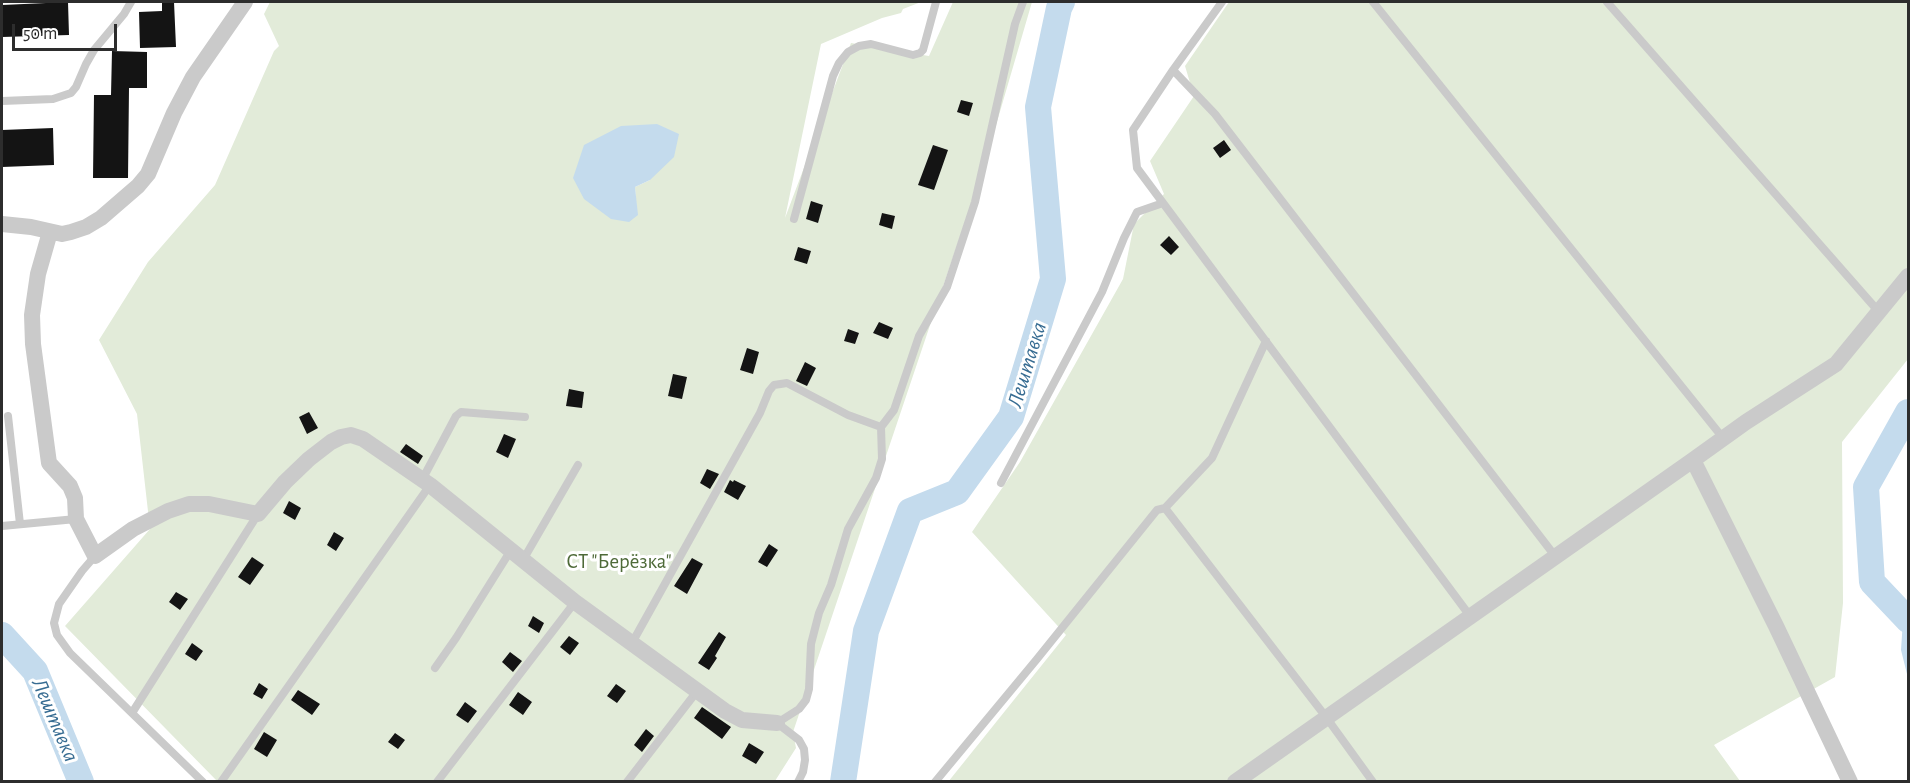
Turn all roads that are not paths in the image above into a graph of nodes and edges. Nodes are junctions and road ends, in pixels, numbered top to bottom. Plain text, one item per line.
1 (131, 2) edge
2 (244, 2) edge
3 (936, 2) edge
4 (1023, 2) edge
5 (1222, 2) edge
6 (1373, 2) edge
7 (1607, 2) edge
8 (1173, 70) junction
9 (2, 101) edge
10 (1163, 203) junction
11 (794, 219) dead end
12 (2, 224) edge
13 (50, 232) junction
14 (1908, 276) edge
15 (1880, 313) junction
16 (1266, 341) junction
17 (8, 416) dead end
18 (525, 417) dead end
19 (881, 427) junction
20 (1723, 438) junction
21 (1693, 460) junction
22 (578, 465) dead end
23 (426, 482) junction
24 (1001, 483) dead end
25 (1165, 508) junction
26 (258, 514) junction
27 (76, 519) junction
28 (20, 524) junction
29 (2, 526) edge
30 (95, 555) junction
31 (517, 555) junction
32 (1555, 556) junction
33 (575, 602) junction
34 (1470, 616) junction
35 (632, 643) junction
36 (435, 668) dead end
37 (698, 690) junction
38 (132, 713) junction
39 (1326, 717) junction
40 (777, 723) junction
41 (203, 782) edge
42 (221, 782) edge
43 (437, 782) edge
44 (627, 782) edge
45 (798, 782) edge
46 (935, 782) edge
47 (1235, 782) edge
48 (1373, 782) edge
49 (1850, 782) edge

1 - 9 lane
2 - 13 street
3 - 11 lane
4 - 19 lane
5 - 8 lane
6 - 20 lane
7 - 15 lane
8 - 10 lane
8 - 32 lane
10 - 16 lane
10 - 24 lane
12 - 13 street
13 - 27 street
14 - 15 street
15 - 20 street
16 - 25 lane
16 - 34 lane
17 - 28 lane
18 - 23 lane
19 - 35 lane
19 - 40 lane
20 - 21 street
21 - 32 street
21 - 49 street
22 - 31 lane
23 - 26 street
23 - 31 street
23 - 42 lane
25 - 39 lane
25 - 46 lane
26 - 30 street
26 - 38 lane
27 - 28 lane
27 - 30 street
28 - 29 lane
30 - 38 lane
31 - 33 street
31 - 36 lane
32 - 34 street
33 - 35 street
33 - 43 lane
34 - 39 street
35 - 37 street
37 - 40 street
37 - 44 lane
38 - 41 lane
39 - 47 street
39 - 48 lane
40 - 45 lane

